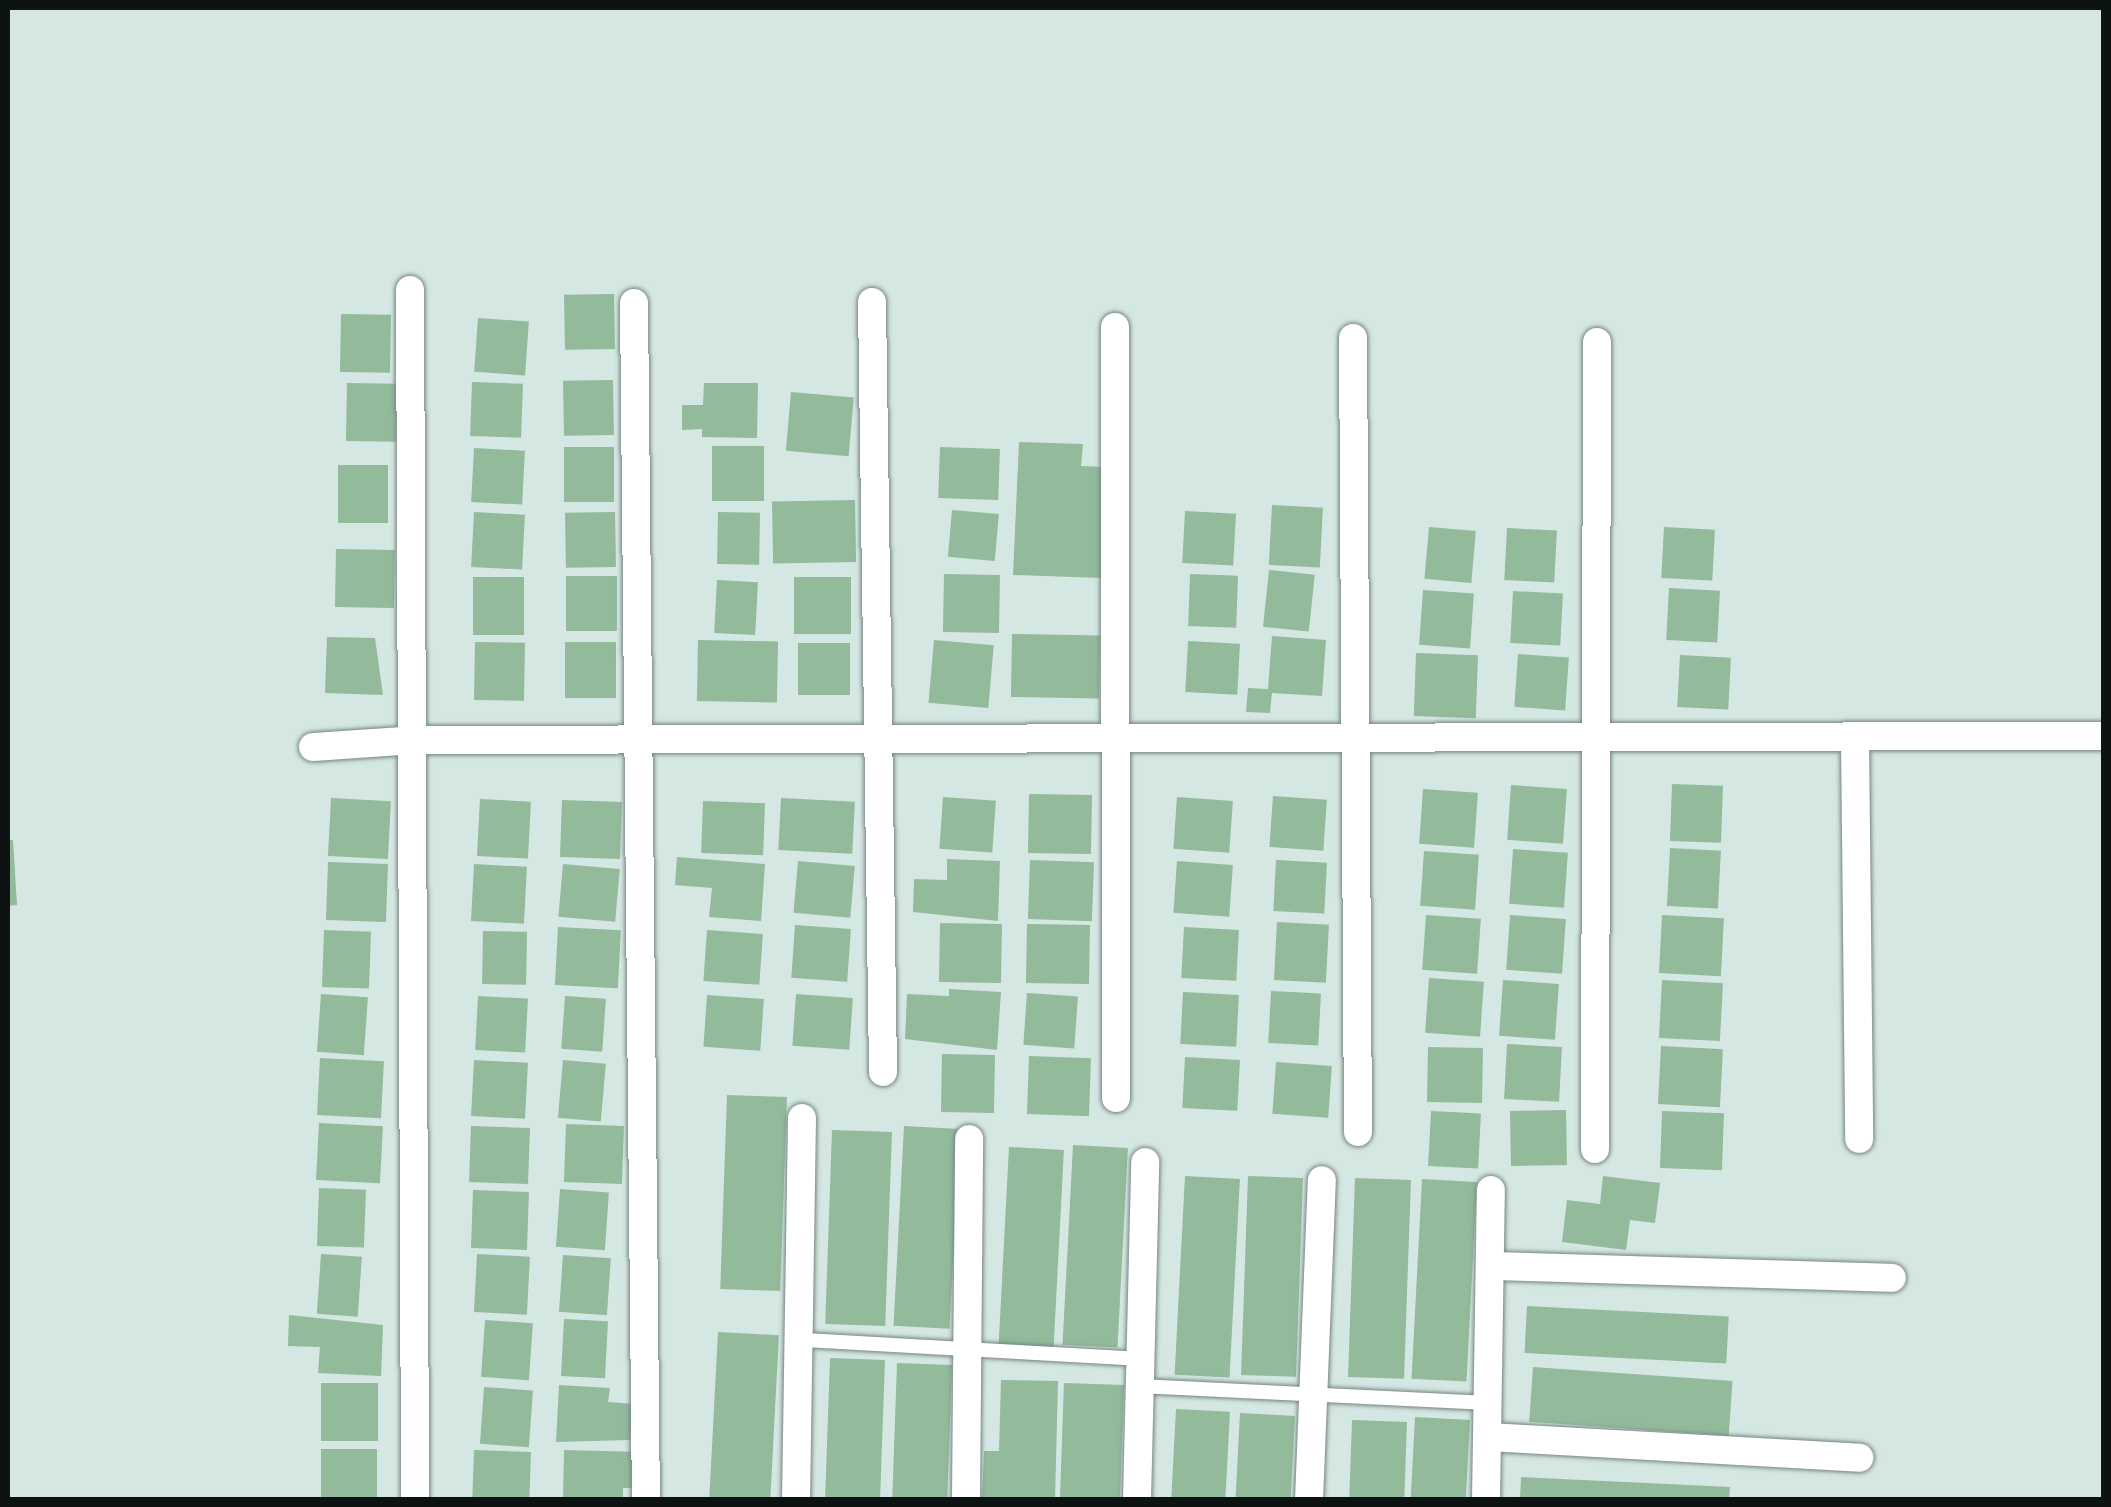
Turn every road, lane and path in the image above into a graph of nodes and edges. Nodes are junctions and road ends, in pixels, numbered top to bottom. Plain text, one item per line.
1 (410, 290) dead end
2 (634, 302) dead end
3 (872, 302) dead end
4 (1116, 327) dead end
5 (1353, 338) dead end
6 (1597, 342) dead end
7 (2104, 736) edge
8 (1855, 737) junction
9 (1114, 738) junction
10 (1354, 738) junction
11 (1591, 738) junction
12 (878, 739) junction
13 (416, 740) junction
14 (636, 740) junction
15 (312, 747) dead end
16 (883, 1072) dead end
17 (1116, 1098) dead end
18 (802, 1118) dead end
19 (1358, 1132) dead end
20 (1859, 1139) dead end
21 (969, 1140) dead end
22 (1595, 1149) dead end
23 (1146, 1162) dead end
24 (1322, 1180) dead end
25 (1491, 1190) dead end
26 (1492, 1266) junction
27 (1892, 1278) dead end
28 (803, 1340) junction
29 (971, 1354) junction
30 (1140, 1372) junction
31 (1312, 1393) junction
32 (1487, 1403) junction
33 (1489, 1437) junction
34 (1859, 1458) dead end
35 (414, 1500) edge
36 (646, 1500) edge
37 (796, 1500) edge
38 (966, 1500) edge
39 (1136, 1500) edge
40 (1309, 1500) edge
41 (1486, 1500) edge

1 - 13 street
2 - 14 street
3 - 12 street
4 - 9 street
5 - 10 street
6 - 11 street
7 - 8 street
8 - 11 street
8 - 20 street
9 - 10 street
9 - 12 street
9 - 17 street
10 - 11 street
10 - 19 street
11 - 22 street
12 - 14 street
12 - 16 street
13 - 14 street
13 - 15 street
13 - 35 street
14 - 36 street
18 - 28 street
21 - 29 street
23 - 30 street
24 - 31 street
25 - 26 street
26 - 27 street
26 - 32 street
28 - 29 lane
28 - 37 street
29 - 30 lane
29 - 38 street
30 - 31 lane
30 - 39 street
31 - 32 lane
31 - 40 street
32 - 33 street
33 - 34 street
33 - 41 street

